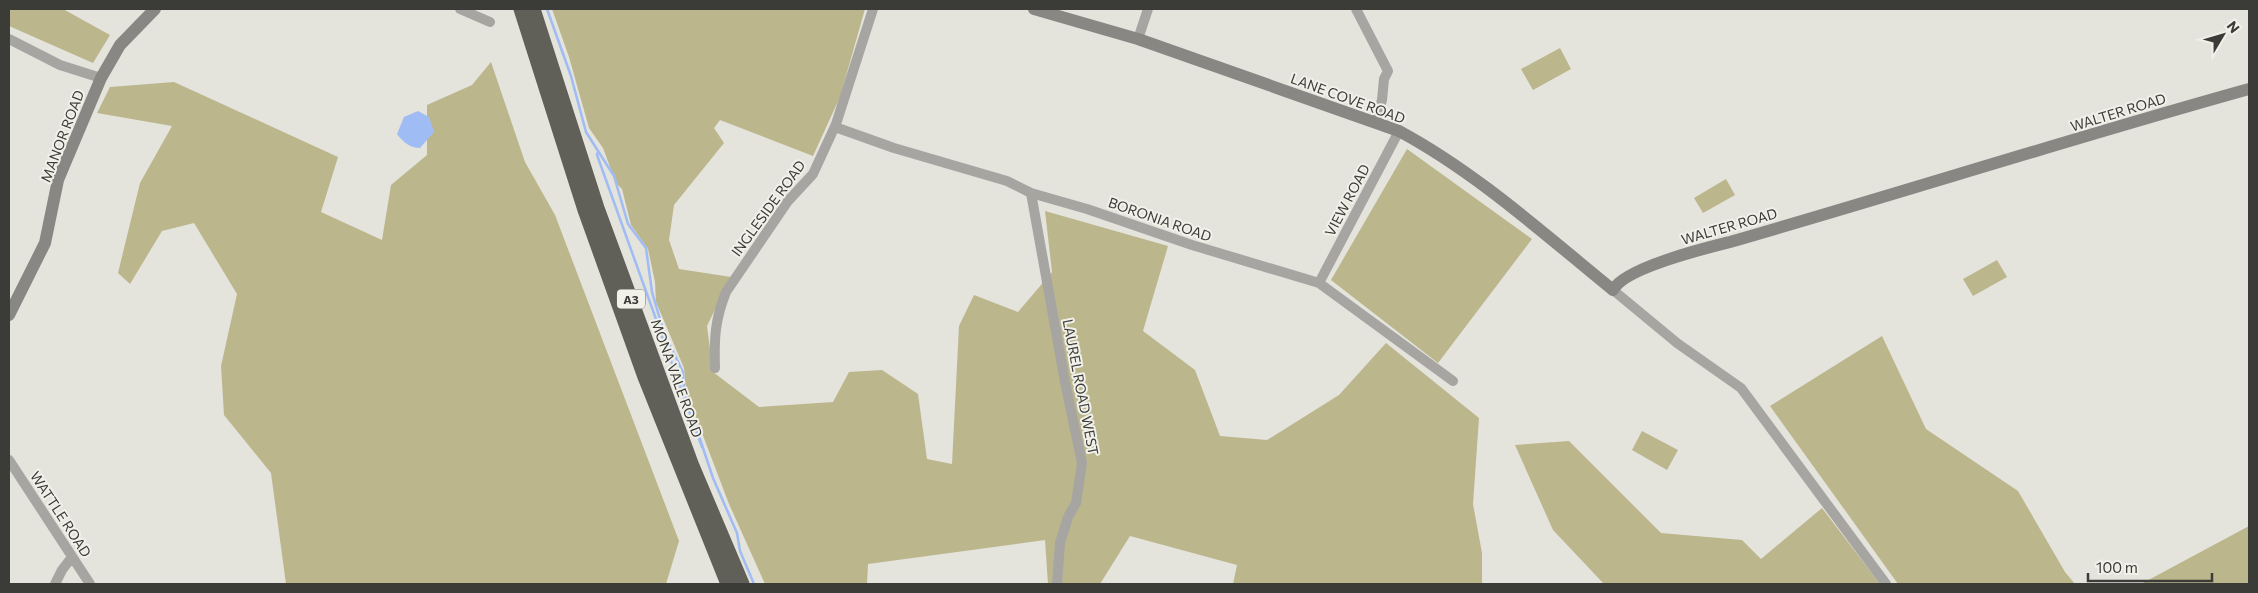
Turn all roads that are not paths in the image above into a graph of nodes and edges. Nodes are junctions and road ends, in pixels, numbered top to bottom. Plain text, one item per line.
1 (155, 9) edge
2 (460, 9) edge
3 (521, 9) edge
4 (533, 9) edge
5 (873, 9) edge
6 (1034, 9) edge
7 (1148, 9) edge
8 (1356, 9) edge
9 (490, 22) dead end
10 (9, 39) edge
11 (1138, 39) junction
12 (101, 78) junction
13 (2249, 89) edge
14 (1375, 123) junction
15 (834, 127) junction
16 (1399, 131) junction
17 (1032, 193) junction
18 (1319, 282) junction
19 (1613, 290) junction
20 (9, 315) edge
21 (715, 368) dead end
22 (1453, 381) dead end
23 (9, 460) edge
24 (72, 557) junction
25 (55, 584) edge
26 (90, 584) edge
27 (728, 584) edge
28 (742, 584) edge
29 (1057, 584) edge
30 (1886, 584) edge

1 - 12 street, MANOR ROAD
2 - 9 street
3 - 27 highway, MONA VALE ROAD / A3
4 - 28 highway, MONA VALE ROAD / A3
5 - 15 street, INGLESIDE ROAD
6 - 11 street, LANE COVE ROAD
7 - 11 street
8 - 14 street
10 - 12 street
11 - 14 street, LANE COVE ROAD
12 - 20 street, MANOR ROAD
13 - 19 street, WALTER ROAD
14 - 16 street, LANE COVE ROAD
15 - 17 street, BORONIA ROAD
15 - 21 street, INGLESIDE ROAD
16 - 18 street, VIEW ROAD
16 - 19 street, LANE COVE ROAD
17 - 18 street, BORONIA ROAD
17 - 29 street, LAUREL ROAD WEST
18 - 22 street, BORONIA ROAD
19 - 30 street
23 - 24 street, WATTLE ROAD
24 - 25 street
24 - 26 street, WATTLE ROAD

